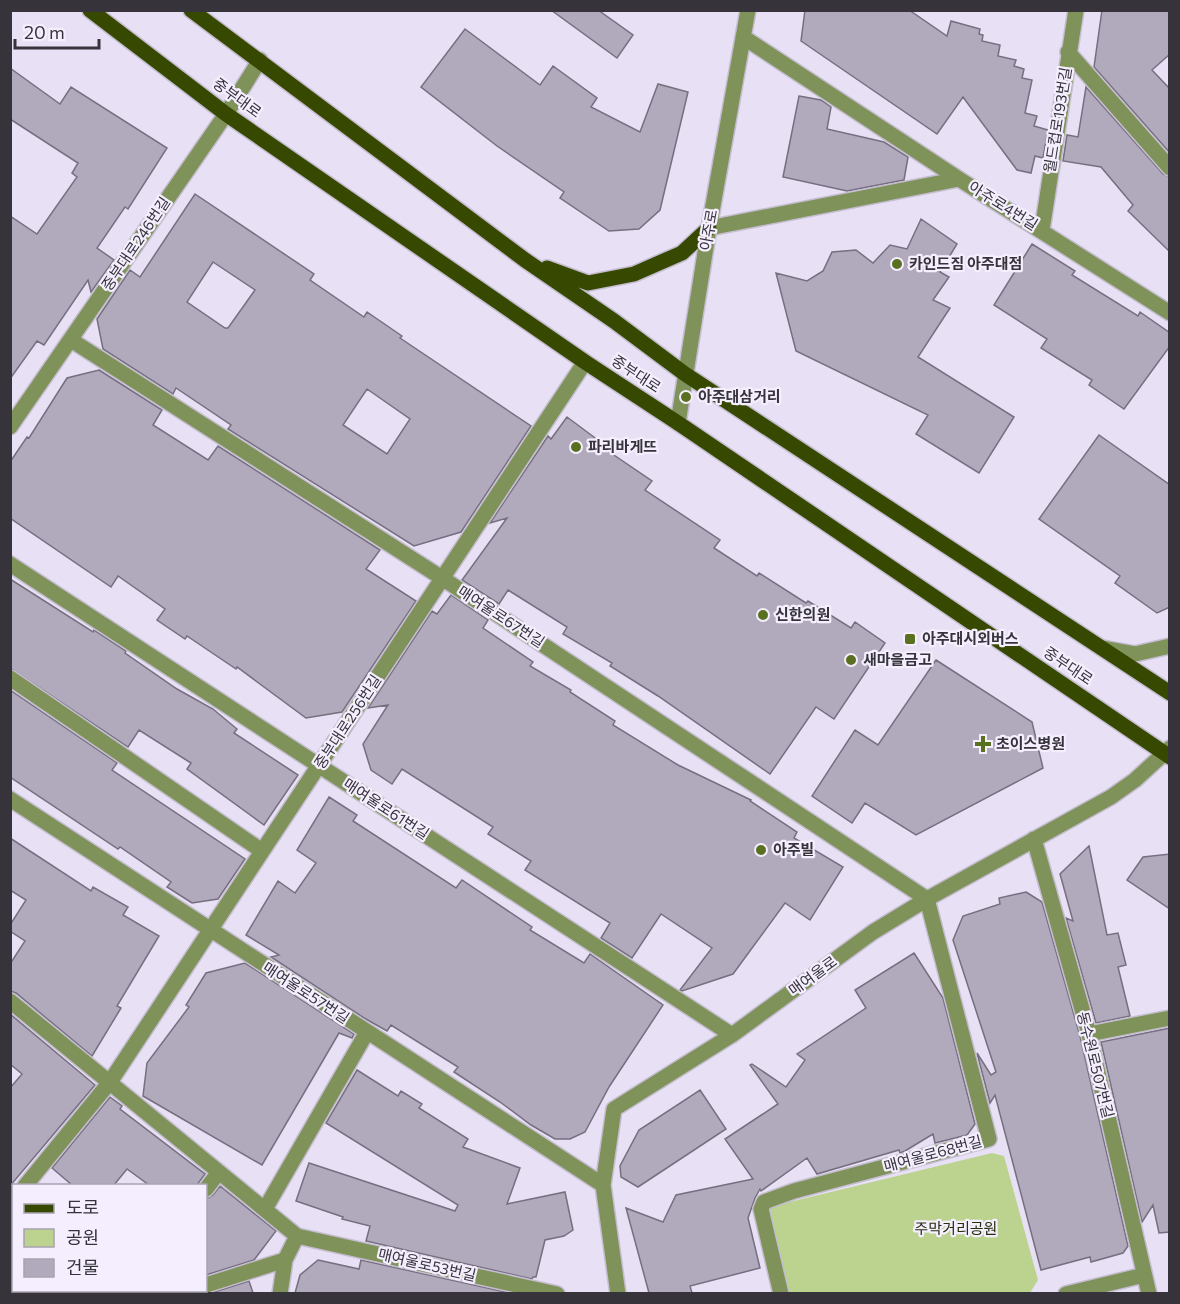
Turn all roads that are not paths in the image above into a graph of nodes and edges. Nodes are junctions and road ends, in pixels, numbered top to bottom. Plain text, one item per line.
1 (90, 10) edge
2 (191, 10) edge
3 (748, 10) edge
4 (1076, 10) edge
5 (743, 37) junction
6 (1068, 52) junction
7 (260, 60) junction
8 (226, 114) junction
9 (1170, 168) edge
10 (959, 178) junction
11 (709, 228) junction
12 (1042, 230) junction
13 (525, 260) junction
14 (1170, 312) edge
15 (71, 340) junction
16 (585, 362) junction
17 (685, 374) junction
18 (678, 423) junction
19 (10, 427) edge
20 (10, 564) edge
21 (442, 578) junction
22 (1170, 646) edge
23 (1101, 648) junction
24 (10, 678) edge
25 (1170, 693) edge
26 (1167, 752) edge
27 (319, 766) junction
28 (10, 799) edge
29 (1034, 839) junction
30 (262, 851) junction
31 (927, 899) junction
32 (210, 930) junction
33 (10, 1000) edge
34 (1170, 1017) edge
35 (368, 1032) junction
36 (1089, 1034) junction
37 (732, 1035) junction
38 (110, 1082) junction
39 (219, 1172) junction
40 (26, 1184) edge
41 (603, 1185) junction
42 (207, 1188) edge
43 (265, 1209) junction
44 (297, 1236) junction
45 (285, 1260) junction
46 (1144, 1275) junction
47 (207, 1285) edge
48 (280, 1293) edge
49 (557, 1293) edge
50 (618, 1293) edge
51 (781, 1293) edge
52 (1066, 1293) edge
53 (1149, 1293) edge

1 - 8 main road, 중부대로
2 - 7 main road, 중부대로
3 - 5 street, 아주로
4 - 6 street, 월드컵로193번길
5 - 10 street
5 - 11 street, 아주로
6 - 9 street
6 - 12 street, 월드컵로193번길
7 - 8 street, 중부대로246번길
7 - 13 main road, 중부대로
8 - 15 street, 중부대로246번길
8 - 16 main road, 중부대로
10 - 11 street, 아주로4번길
10 - 12 street, 아주로4번길
11 - 13 main road
11 - 17 street, 아주로
12 - 14 street, 아주로4번길
13 - 17 main road, 중부대로
15 - 19 street, 중부대로246번길
15 - 21 street, 매여울로67번길
16 - 18 main road, 중부대로
16 - 21 street, 중부대로256번길
17 - 18 street, 아주로
17 - 23 main road, 중부대로
18 - 26 main road, 중부대로
20 - 27 street, 매여울로61번길
21 - 27 street, 중부대로256번길
21 - 31 street, 매여울로67번길
22 - 23 street
23 - 25 main road, 중부대로
24 - 30 street
26 - 29 street, 매여울로
27 - 30 street, 중부대로256번길
27 - 37 street, 매여울로61번길
28 - 32 street, 매여울로57번길
29 - 31 street, 매여울로
29 - 36 street, 동수원로507번길
30 - 32 street, 중부대로256번길
31 - 37 street, 매여울로
31 - 51 street, 매여울로68번길
32 - 35 street, 매여울로57번길
32 - 38 street, 중부대로256번길
33 - 38 street
34 - 36 street
35 - 41 street, 매여울로57번길
35 - 43 street
36 - 46 street, 동수원로507번길
37 - 41 street, 매여울로
38 - 39 street
38 - 40 street, 중부대로256번길
39 - 42 street
39 - 43 street
41 - 50 street, 매여울로
43 - 44 street
44 - 45 street
44 - 49 street, 매여울로53번길
45 - 47 street
45 - 48 street
46 - 52 street
46 - 53 street, 동수원로507번길

